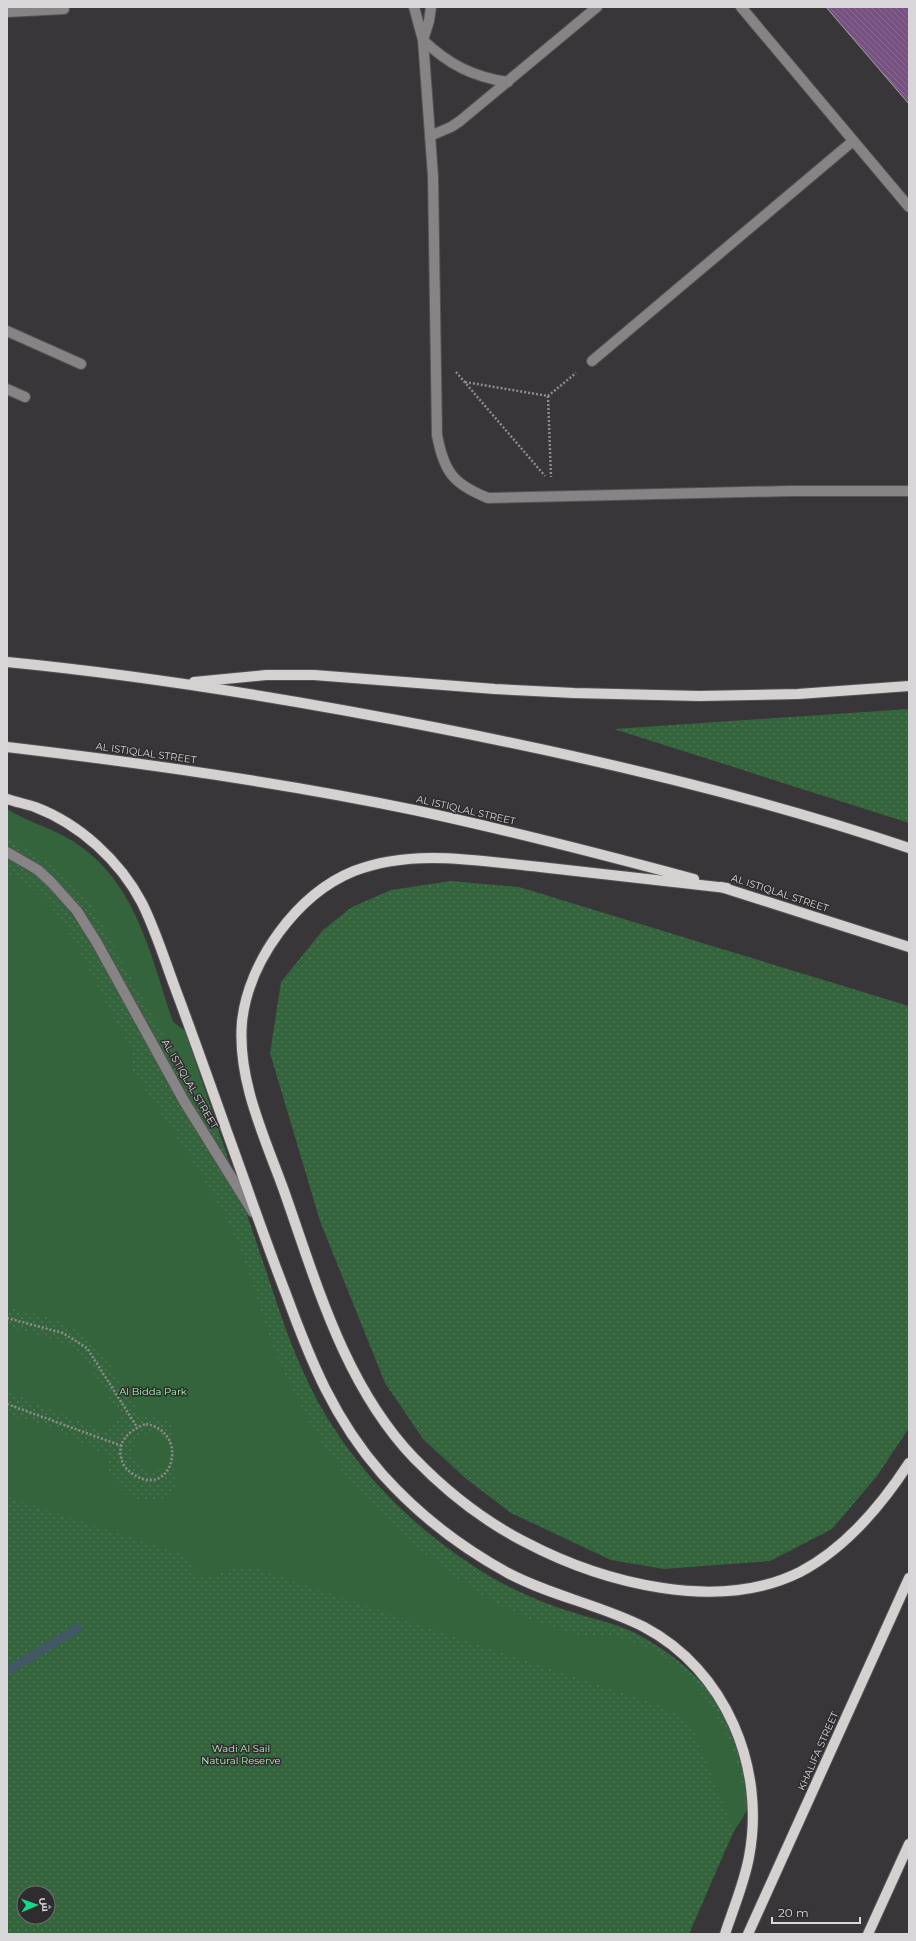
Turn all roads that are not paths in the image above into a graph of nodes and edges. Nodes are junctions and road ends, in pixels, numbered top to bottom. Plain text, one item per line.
1 (414, 7) edge
2 (431, 7) edge
3 (597, 7) edge
4 (741, 7) edge
5 (64, 9) dead end
6 (7, 12) edge
7 (423, 40) junction
8 (508, 82) junction
9 (430, 136) junction
10 (853, 141) junction
11 (909, 207) edge
12 (7, 331) edge
13 (592, 361) road end
14 (81, 364) dead end
15 (7, 389) edge
16 (25, 397) dead end
17 (909, 491) edge
18 (7, 662) edge
19 (184, 684) junction
20 (909, 686) edge
21 (7, 748) edge
22 (7, 799) edge
23 (909, 848) edge
24 (7, 852) edge
25 (727, 888) junction
26 (909, 947) edge
27 (259, 1222) junction
28 (909, 1463) edge
29 (909, 1578) edge
30 (909, 1844) edge
31 (725, 1934) edge
32 (748, 1934) edge
33 (868, 1934) edge

1 - 7 street
2 - 7 street
3 - 8 street
4 - 10 street
5 - 6 street
7 - 8 street
7 - 9 street
8 - 9 street
9 - 17 street
10 - 11 street
10 - 13 street
12 - 14 street
15 - 16 street
18 - 19 main road
19 - 20 main road
19 - 23 main road
21 - 25 main road, AL ISTIQLAL STREET
22 - 27 main road
24 - 27 street, AL ISTIQLAL STREET
25 - 26 main road, AL ISTIQLAL STREET
25 - 28 main road
27 - 31 main road
29 - 32 main road, KHALIFA STREET
30 - 33 main road

